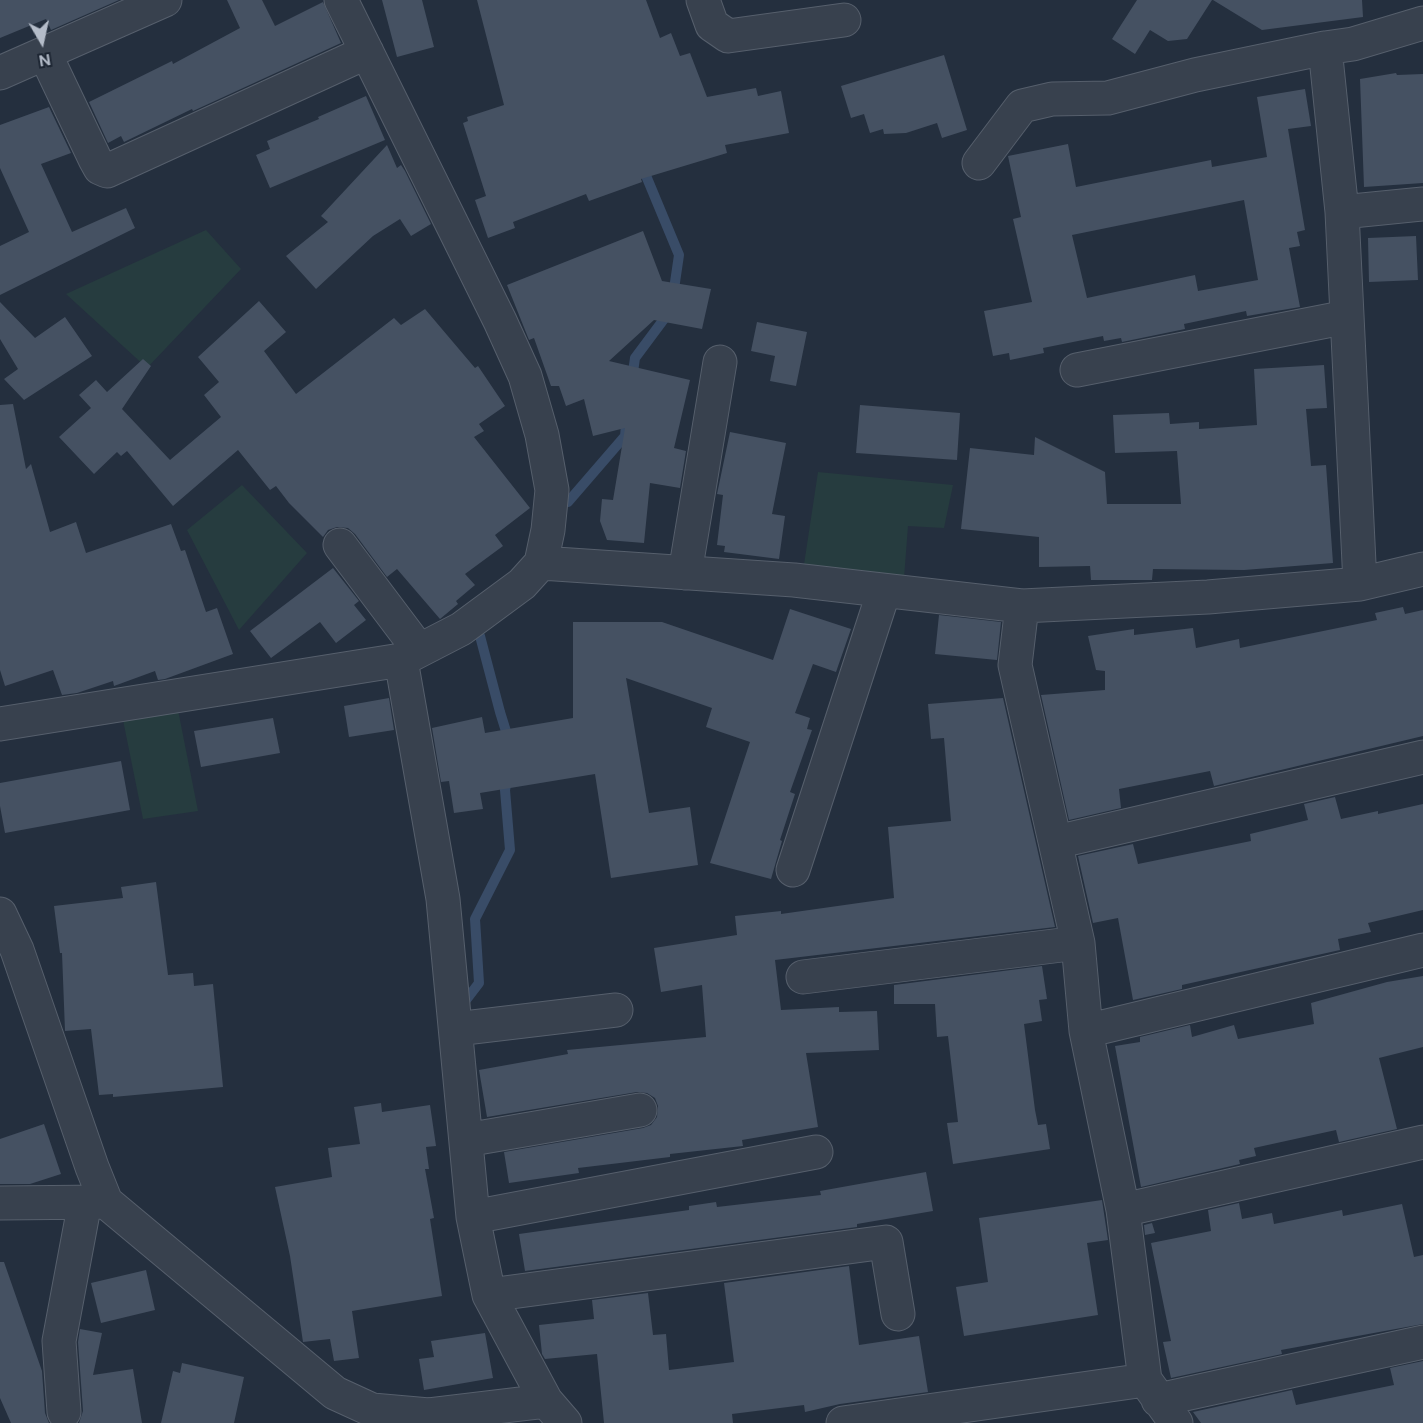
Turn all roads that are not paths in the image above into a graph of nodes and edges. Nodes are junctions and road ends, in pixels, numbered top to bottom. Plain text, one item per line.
1 (165, 0) edge
2 (341, 0) edge
3 (703, 0) edge
4 (844, 20) dead end
5 (1423, 23) edge
6 (1325, 48) junction
7 (367, 52) junction
8 (45, 54) junction
9 (0, 73) edge
10 (979, 163) dead end
11 (1423, 204) edge
12 (1342, 212) junction
13 (1347, 317) junction
14 (720, 362) dead end
15 (1077, 370) dead end
16 (340, 545) dead end
17 (541, 563) junction
18 (1423, 569) edge
19 (685, 573) junction
20 (1360, 585) junction
21 (884, 591) junction
22 (1022, 606) junction
23 (410, 655) junction
24 (0, 724) edge
25 (1423, 757) edge
26 (1056, 842) junction
27 (793, 870) dead end
28 (0, 914) edge
29 (1078, 944) junction
30 (1423, 950) edge
31 (803, 977) dead end
32 (616, 1010) dead end
33 (456, 1029) junction
34 (1086, 1031) junction
35 (640, 1110) dead end
36 (466, 1140) junction
37 (1423, 1142) edge
38 (816, 1152) dead end
39 (95, 1202) junction
40 (0, 1203) edge
41 (1124, 1210) junction
42 (473, 1217) junction
43 (489, 1295) junction
44 (898, 1314) dead end
45 (1423, 1342) edge
46 (1160, 1401) edge
47 (64, 1412) dead end
48 (556, 1412) edge
49 (843, 1423) edge

1 - 8 street
2 - 7 street
3 - 4 street
5 - 6 street
6 - 10 street
6 - 12 street
7 - 8 street
7 - 17 street
8 - 9 street
11 - 12 street
12 - 13 street
13 - 15 street
13 - 20 street
14 - 19 street
16 - 23 street
17 - 19 street
17 - 23 street
18 - 20 street
19 - 21 street
20 - 22 street
21 - 22 street
21 - 27 street
22 - 26 street
23 - 24 street
23 - 33 street
25 - 26 street
26 - 29 street
28 - 39 street
29 - 31 street
29 - 34 street
30 - 34 street
32 - 33 street
33 - 36 street
34 - 41 street
35 - 36 street
36 - 42 street
37 - 41 street
38 - 42 street
39 - 40 street
39 - 47 street
39 - 48 street
41 - 46 street
42 - 43 street
43 - 44 street
43 - 48 street
45 - 46 street
46 - 49 street

